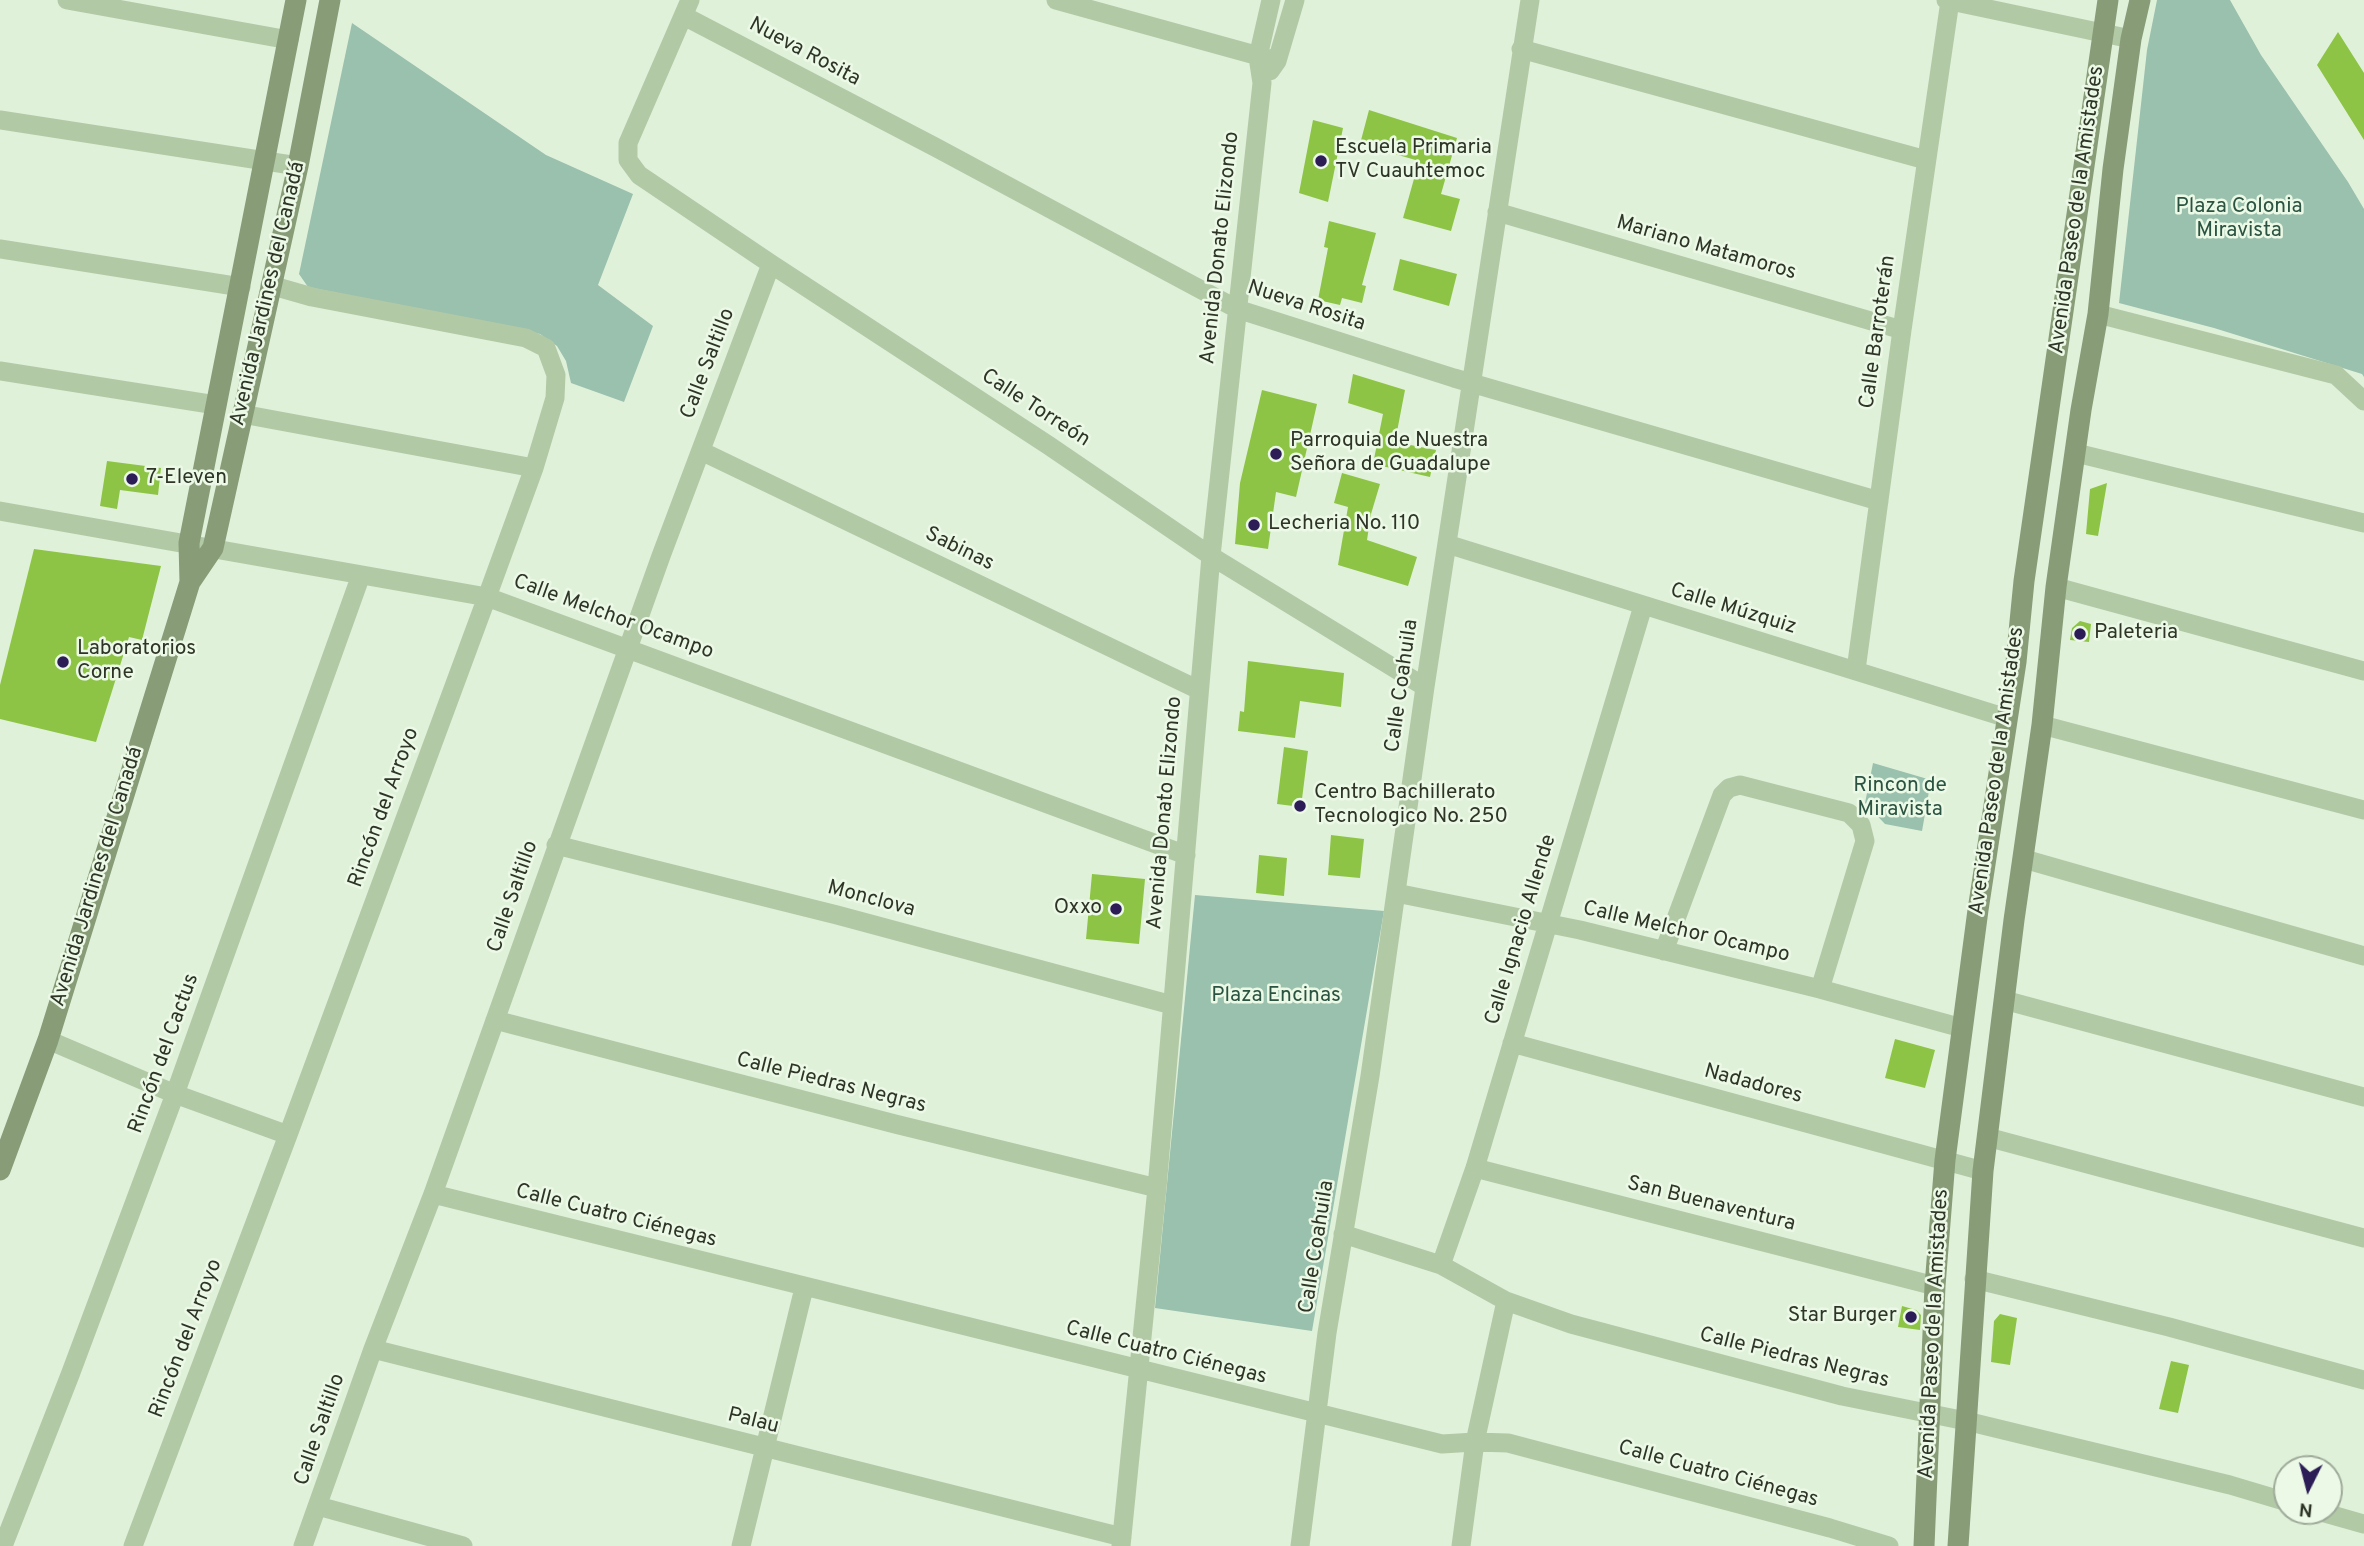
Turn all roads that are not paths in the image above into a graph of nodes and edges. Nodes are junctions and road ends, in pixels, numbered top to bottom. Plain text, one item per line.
1 (67, 0) edge
2 (296, 0) edge
3 (330, 0) edge
4 (1056, 0) edge
5 (1271, 0) edge
6 (1295, 0) edge
7 (1530, 0) edge
8 (2108, 0) edge
9 (2140, 0) edge
10 (1948, 1) edge
11 (687, 8) edge
12 (2103, 33) junction
13 (2131, 39) junction
14 (289, 40) junction
15 (1521, 50) junction
16 (1267, 59) junction
17 (0, 120) edge
18 (1926, 160) junction
19 (266, 161) junction
20 (298, 166) junction
21 (1497, 212) junction
22 (0, 249) edge
23 (771, 264) junction
24 (270, 285) junction
25 (241, 287) junction
26 (1237, 309) junction
27 (2098, 314) junction
28 (1902, 330) junction
29 (0, 371) edge
30 (1472, 383) junction
31 (2364, 401) edge
32 (216, 405) junction
33 (2050, 408) junction
34 (2081, 410) junction
35 (242, 414) junction
36 (701, 451) junction
37 (2076, 453) junction
38 (534, 468) junction
39 (1879, 501) junction
40 (0, 512) edge
41 (2364, 523) edge
42 (189, 543) junction
43 (1447, 544) junction
44 (213, 548) junction
45 (1212, 556) junction
46 (362, 575) junction
47 (190, 582) junction
48 (2056, 587) junction
49 (487, 597) junction
50 (1643, 606) junction
51 (628, 647) junction
52 (2016, 663) junction
53 (2048, 664) junction
54 (1856, 670) junction
55 (2364, 671) edge
56 (1425, 687) junction
57 (1199, 690) junction
58 (2007, 718) junction
59 (2042, 725) junction
60 (2364, 810) edge
61 (556, 845) junction
62 (1186, 855) junction
63 (2024, 859) junction
64 (1396, 893) junction
65 (1978, 910) junction
66 (2014, 920) junction
67 (1548, 925) junction
68 (1664, 950) junction
69 (2364, 956) edge
70 (1820, 989) junction
71 (2004, 1000) junction
72 (1172, 1005) junction
73 (495, 1020) junction
74 (1962, 1028) junction
75 (48, 1040) junction
76 (1512, 1043) junction
77 (175, 1094) junction
78 (2364, 1097) edge
79 (288, 1135) junction
80 (1987, 1137) junction
81 (1945, 1160) junction
82 (1475, 1168) junction
83 (0, 1170) edge
84 (1983, 1171) junction
85 (1157, 1188) junction
86 (433, 1194) junction
87 (1343, 1234) junction
88 (2364, 1238) edge
89 (1441, 1265) junction
90 (1974, 1279) junction
91 (1935, 1286) junction
92 (804, 1288) junction
93 (1506, 1301) junction
94 (373, 1349) junction
95 (1139, 1371) junction
96 (2364, 1380) edge
97 (1929, 1413) junction
98 (1316, 1414) junction
99 (1966, 1421) junction
100 (1475, 1442) junction
101 (766, 1449) junction
102 (2273, 1498) edge
103 (318, 1506) junction
104 (2343, 1518) edge
105 (2364, 1524) edge
106 (1121, 1541) edge
107 (3, 1546) edge
108 (133, 1546) edge
109 (303, 1546) edge
110 (463, 1546) edge
111 (741, 1546) edge
112 (1300, 1546) edge
113 (1461, 1546) edge
114 (1889, 1546) edge
115 (1924, 1546) edge
116 (1958, 1546) edge

1 - 14 street
2 - 14 street, Avenida Jardines del Canadá
3 - 20 street, Avenida Jardines del Canadá
4 - 16 street
5 - 16 street, Avenida Donato Elizondo
6 - 16 street, Avenida Donato Elizondo
7 - 15 street, Calle Coahuila
8 - 12 street, Avenida Paseo de la Amistades
9 - 13 street, Avenida Paseo de la Amistades
10 - 12 street
10 - 18 street, Calle Barroterán
11 - 23 street, Calle Torreón
11 - 26 street, Nueva Rosita
12 - 13 street
12 - 33 street, Avenida Paseo de la Amistades
13 - 27 street, Avenida Paseo de la Amistades
14 - 19 street, Avenida Jardines del Canadá
15 - 18 street
15 - 21 street, Calle Coahuila
16 - 26 street, Avenida Donato Elizondo
17 - 19 street
18 - 28 street, Calle Barroterán
19 - 20 street
19 - 25 street, Avenida Jardines del Canadá
20 - 24 street, Avenida Jardines del Canadá
21 - 28 street, Mariano Matamoros
21 - 30 street, Calle Coahuila
22 - 25 street
23 - 36 street, Calle Saltillo
23 - 45 street, Calle Torreón
24 - 35 street, Avenida Jardines del Canadá
24 - 38 street, Rincón del Arroyo
25 - 32 street, Avenida Jardines del Canadá
26 - 30 street, Nueva Rosita
26 - 45 street, Avenida Donato Elizondo
27 - 31 street
27 - 34 street, Avenida Paseo de la Amistades
28 - 39 street, Calle Barroterán
29 - 32 street
30 - 39 street, Nueva Rosita
30 - 43 street, Calle Coahuila
32 - 42 street, Avenida Jardines del Canadá
33 - 34 street
33 - 52 street, Avenida Paseo de la Amistades
34 - 37 street, Avenida Paseo de la Amistades
35 - 38 street
35 - 44 street, Avenida Jardines del Canadá
36 - 51 street, Calle Saltillo
36 - 57 street, Sabinas
37 - 41 street
37 - 48 street, Avenida Paseo de la Amistades
38 - 49 street, Rincón del Arroyo
39 - 54 street, Calle Barroterán
40 - 42 street, Calle Melchor Ocampo
42 - 44 street, Calle Melchor Ocampo
42 - 47 street, Avenida Jardines del Canadá
43 - 50 street, Calle Múzquiz
43 - 56 street, Calle Coahuila
44 - 46 street, Calle Melchor Ocampo
44 - 47 street, Avenida Jardines del Canadá
45 - 56 street, Calle Torreón
45 - 57 street, Avenida Donato Elizondo
46 - 49 street, Calle Melchor Ocampo
46 - 77 street, Rincón del Cactus
47 - 75 street, Avenida Jardines del Canadá
48 - 53 street, Avenida Paseo de la Amistades
48 - 55 street
49 - 51 street, Calle Melchor Ocampo
49 - 79 street, Rincón del Arroyo
50 - 54 street, Calle Múzquiz
50 - 67 street, Calle Ignacio Allende
51 - 61 street, Calle Saltillo
51 - 62 street, Calle Melchor Ocampo
52 - 53 street
52 - 58 street, Avenida Paseo de la Amistades
53 - 59 street, Avenida Paseo de la Amistades
54 - 58 street, Calle Múzquiz
56 - 64 street, Calle Coahuila
57 - 62 street, Avenida Donato Elizondo
58 - 65 street, Avenida Paseo de la Amistades
59 - 60 street
59 - 63 street, Avenida Paseo de la Amistades
61 - 72 street, Monclova
61 - 73 street, Calle Saltillo
62 - 72 street, Avenida Donato Elizondo
63 - 66 street, Avenida Paseo de la Amistades
63 - 69 street
64 - 67 street, Calle Melchor Ocampo
64 - 87 street, Calle Coahuila
65 - 66 street
65 - 74 street, Avenida Paseo de la Amistades
66 - 71 street, Avenida Paseo de la Amistades
67 - 68 street, Calle Melchor Ocampo
67 - 76 street, Calle Ignacio Allende
68 - 70 street, Calle Melchor Ocampo
68 - 70 street
70 - 74 street, Calle Melchor Ocampo
71 - 78 street
71 - 80 street, Avenida Paseo de la Amistades
72 - 85 street, Avenida Donato Elizondo
73 - 85 street, Calle Piedras Negras
73 - 86 street, Calle Saltillo
74 - 81 street, Avenida Paseo de la Amistades
75 - 77 street
75 - 83 street, Avenida Jardines del Canadá
76 - 81 street, Nadadores
76 - 82 street, Calle Ignacio Allende
77 - 79 street
77 - 107 street, Rincón del Cactus
79 - 108 street, Rincón del Arroyo
80 - 84 street, Avenida Paseo de la Amistades
80 - 88 street
81 - 84 street, Nadadores
81 - 91 street, Avenida Paseo de la Amistades
82 - 89 street, Calle Ignacio Allende
82 - 91 street, San Buenaventura
84 - 90 street, Avenida Paseo de la Amistades
85 - 95 street, Avenida Donato Elizondo
86 - 92 street, Calle Cuatro Ciénegas
86 - 94 street, Calle Saltillo
87 - 89 street, Calle Piedras Negras
87 - 98 street, Calle Coahuila
89 - 93 street, Calle Piedras Negras
90 - 96 street
90 - 99 street, Avenida Paseo de la Amistades
91 - 97 street, Avenida Paseo de la Amistades
92 - 95 street, Calle Cuatro Ciénegas
92 - 101 street
93 - 97 street, Calle Piedras Negras
93 - 100 street
94 - 101 street, Palau
94 - 103 street, Calle Saltillo
95 - 98 street, Calle Cuatro Ciénegas
95 - 106 street, Avenida Donato Elizondo
97 - 99 street, Calle Piedras Negras
97 - 115 street, Avenida Paseo de la Amistades
98 - 100 street, Calle Cuatro Ciénegas
98 - 112 street, Calle Coahuila
99 - 102 street, Calle Piedras Negras
99 - 116 street, Avenida Paseo de la Amistades
100 - 113 street
100 - 114 street, Calle Cuatro Ciénegas
101 - 106 street, Palau
101 - 111 street
103 - 109 street, Calle Saltillo
103 - 110 street
104 - 105 street

